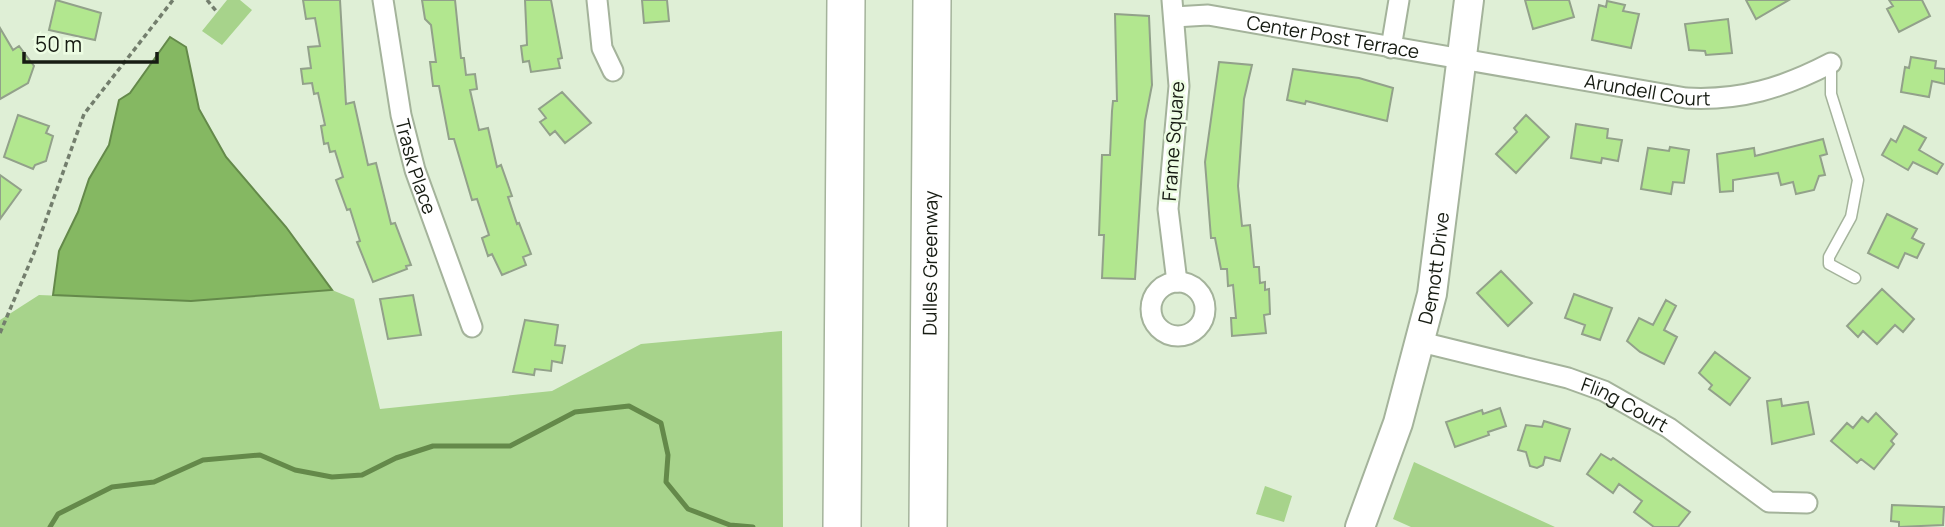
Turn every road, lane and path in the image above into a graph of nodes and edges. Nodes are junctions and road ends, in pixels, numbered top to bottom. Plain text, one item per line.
1 (173, 0) edge
2 (207, 0) edge
3 (383, 0) edge
4 (597, 0) edge
5 (846, 0) edge
6 (932, 0) edge
7 (1399, 0) edge
8 (1469, 0) edge
9 (1173, 8) edge
10 (1209, 8) edge
11 (217, 12) dead end
12 (1391, 48) junction
13 (1460, 59) junction
14 (1831, 63) joint
15 (613, 71) dead end
16 (1855, 278) dead end
17 (1177, 282) dead end
18 (471, 327) dead end
19 (0, 333) edge
20 (1421, 342) junction
21 (1807, 503) dead end
22 (842, 527) edge
23 (928, 527) edge
24 (1360, 527) edge

1 - 19 path
2 - 11 path
3 - 18 street, Trask Place
4 - 15 street
5 - 22 highway
6 - 23 highway, Dulles Greenway
7 - 12 street
8 - 13 street, Demott Drive
9 - 10 street, Center Post Terrace
9 - 17 street, Frame Square
10 - 12 street, Center Post Terrace
12 - 13 street, Center Post Terrace
13 - 14 street, Arundell Court
13 - 20 street, Demott Drive
14 - 16 lane
20 - 21 street, Fling Court
20 - 24 street, Demott Drive

